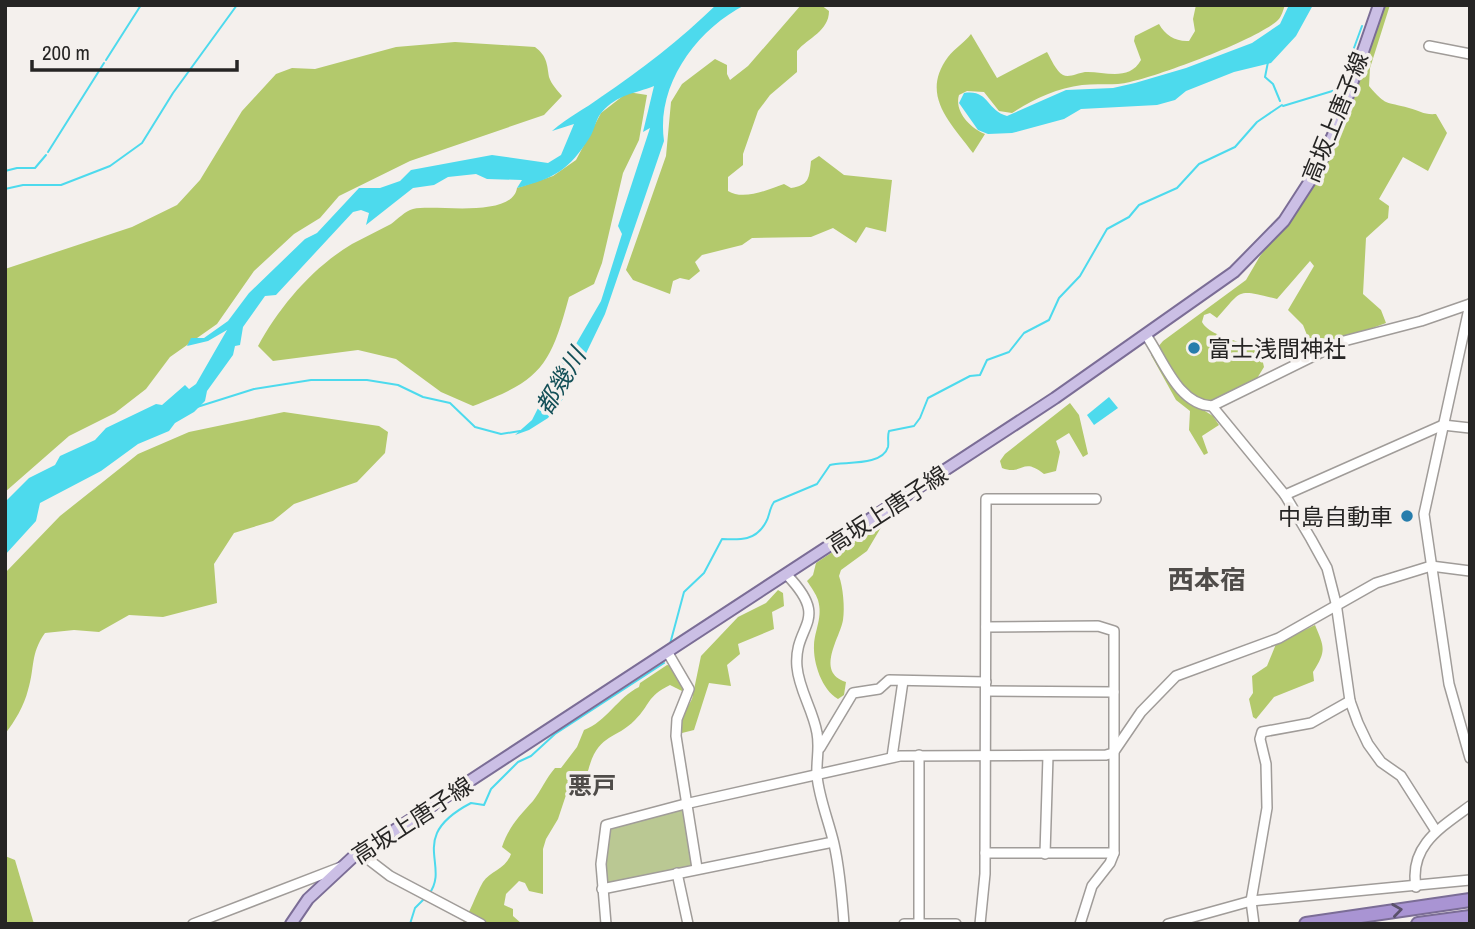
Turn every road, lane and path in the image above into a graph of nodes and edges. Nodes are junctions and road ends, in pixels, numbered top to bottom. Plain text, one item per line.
1 (1379, 5) edge
2 (1429, 46) dead end
3 (1470, 54) edge
4 (1470, 304) edge
5 (1146, 335) junction
6 (1212, 406) junction
7 (1443, 425) junction
8 (1470, 428) edge
9 (1285, 495) junction
10 (1096, 499) dead end
11 (1431, 566) junction
12 (1470, 571) edge
13 (787, 575) junction
14 (1336, 603) junction
15 (986, 627) junction
16 (668, 653) junction
17 (903, 681) junction
18 (986, 686) junction
19 (1114, 692) junction
20 (1350, 701) junction
21 (820, 748) junction
22 (1114, 753) junction
23 (919, 755) junction
24 (985, 756) junction
25 (1048, 756) junction
26 (892, 757) junction
27 (1470, 758) edge
28 (817, 773) junction
29 (685, 804) junction
30 (1470, 806) edge
31 (1436, 831) junction
32 (833, 842) junction
33 (360, 853) junction
34 (985, 853) junction
35 (1114, 853) junction
36 (1045, 854) junction
37 (341, 867) junction
38 (697, 869) junction
39 (677, 873) junction
40 (1470, 880) edge
41 (1416, 887) junction
42 (602, 889) junction
43 (1470, 900) edge
44 (1251, 901) junction
45 (1470, 917) edge
46 (1253, 919) edge
47 (919, 923) edge
48 (193, 924) edge
49 (291, 924) edge
50 (481, 924) edge
51 (606, 924) edge
52 (688, 924) edge
53 (844, 924) edge
54 (904, 924) edge
55 (956, 924) edge
56 (980, 924) edge
57 (1080, 924) edge
58 (1168, 924) edge
59 (1306, 924) edge
60 (1418, 924) edge

1 - 5 main road, 高坂上唐子線
2 - 3 street
4 - 6 street
4 - 7 street
5 - 6 street
5 - 13 main road, 高坂上唐子線
6 - 9 street
7 - 8 street
7 - 9 street
7 - 11 street
9 - 14 street
10 - 15 street
11 - 12 street
11 - 14 street
11 - 27 street
13 - 16 main road, 高坂上唐子線
13 - 21 street
14 - 20 street
14 - 22 street
15 - 18 street
15 - 19 street
16 - 29 street
16 - 33 main road, 高坂上唐子線
17 - 18 street
17 - 21 street
17 - 26 street
18 - 19 street
18 - 24 street
19 - 22 street
20 - 31 street
20 - 44 street
21 - 28 street
22 - 25 street
22 - 35 street
23 - 24 street
23 - 26 street
23 - 47 street
24 - 25 street
24 - 34 street
25 - 36 street
26 - 28 street
28 - 29 street
28 - 32 street
29 - 38 street
29 - 42 street
30 - 31 street
31 - 41 street
32 - 38 street
32 - 53 street
33 - 37 main road, 高坂上唐子線
33 - 50 street
34 - 36 street
34 - 56 street
35 - 36 street
35 - 57 street
37 - 48 street
37 - 49 main road, 高坂上唐子線
38 - 39 street
39 - 42 street
39 - 52 street
40 - 41 street
41 - 44 street
42 - 51 street
59 -> 43 highway
44 - 46 street
44 - 58 street
45 - 60 highway
47 - 54 street
47 - 55 street

